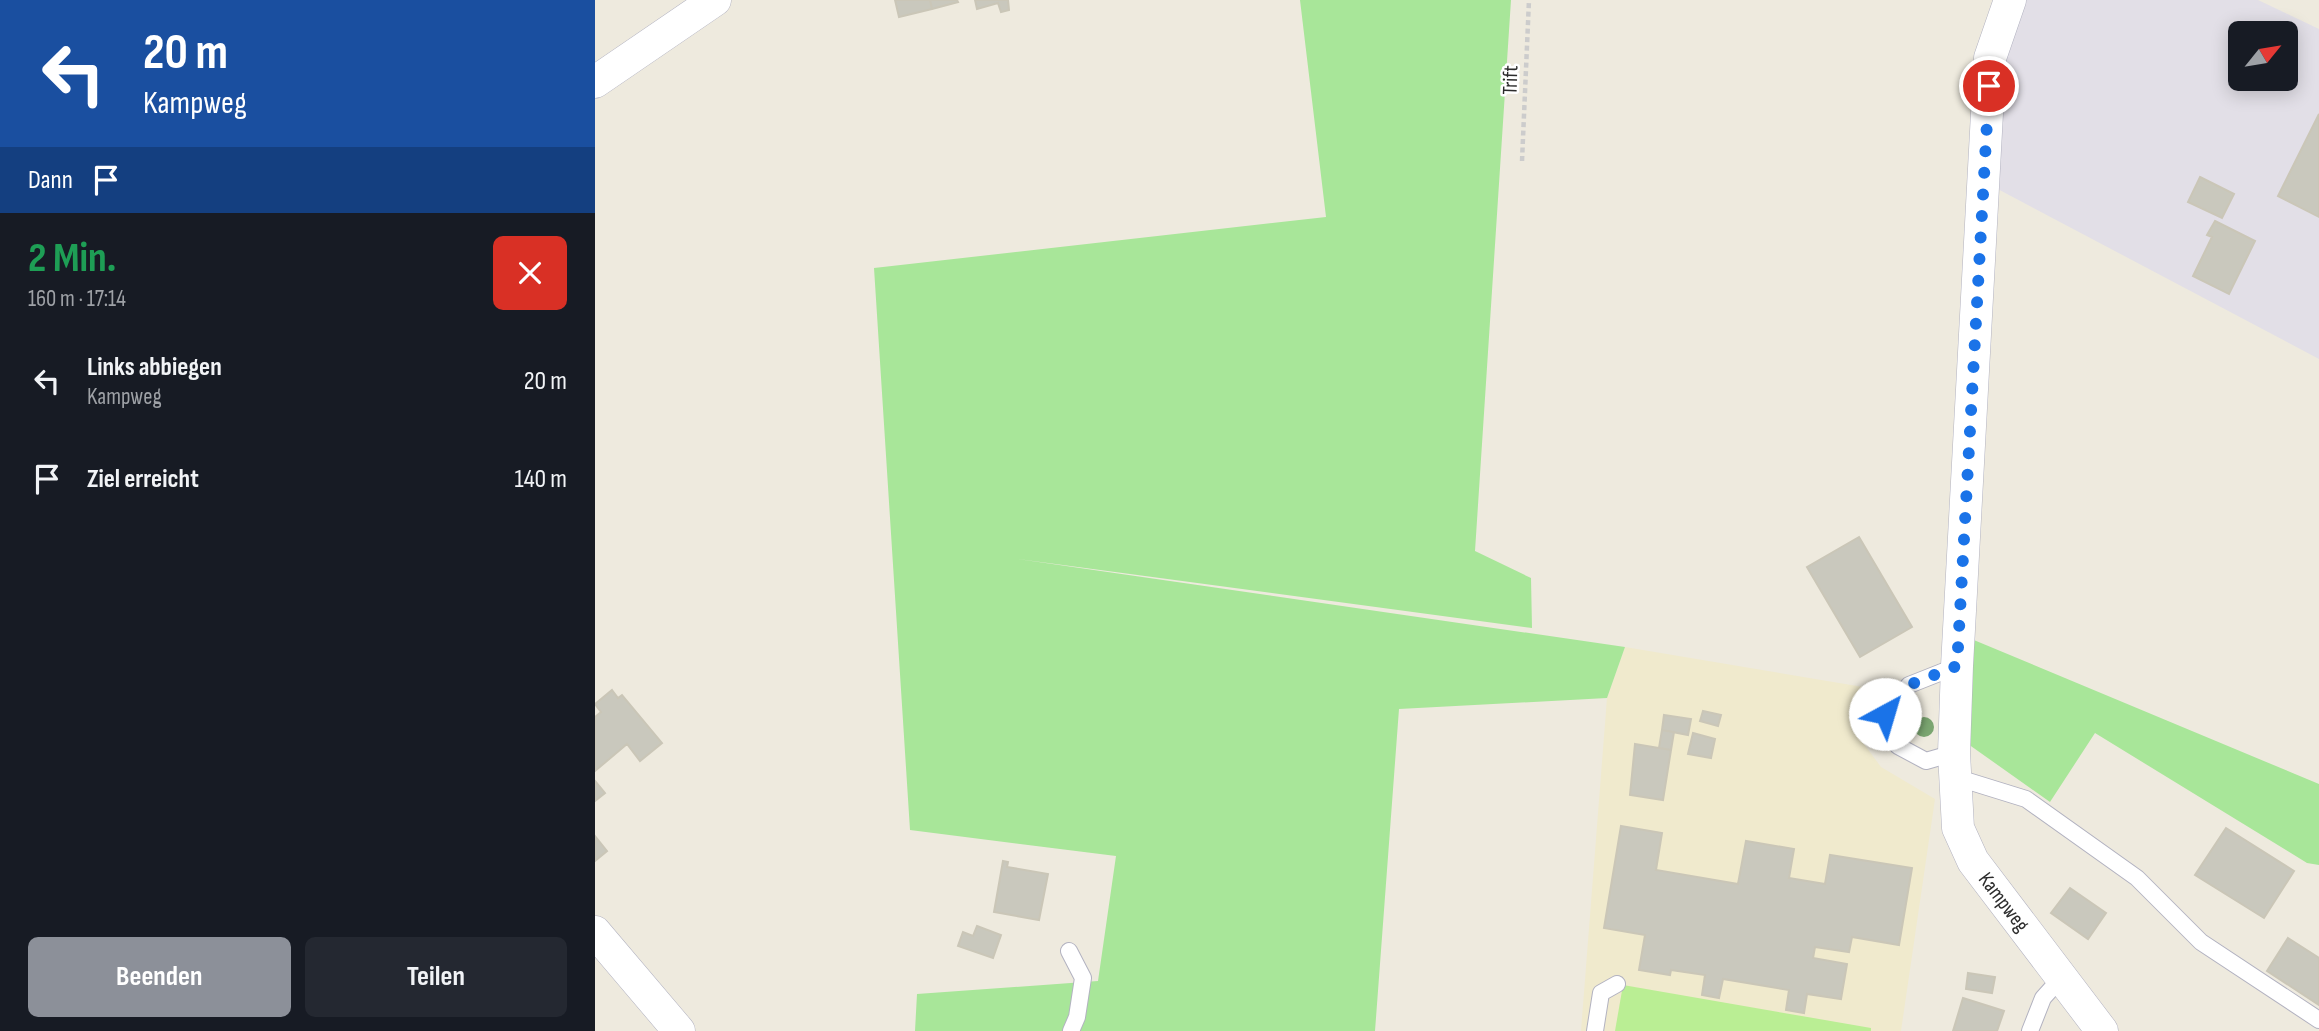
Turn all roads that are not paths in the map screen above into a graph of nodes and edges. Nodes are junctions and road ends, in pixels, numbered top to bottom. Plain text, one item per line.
1 (715, 0) edge
2 (2010, 0) edge
3 (595, 82) edge
4 (1957, 666) junction
5 (1954, 765) junction
6 (595, 932) edge
7 (1069, 951) dead end
8 (2061, 978) junction
9 (1617, 984) dead end
10 (2319, 1020) edge
11 (678, 1031) edge
12 (1071, 1031) edge
13 (1595, 1031) edge
14 (2030, 1031) edge
15 (2102, 1031) edge

1 - 3 street
2 - 4 street, Kampweg
4 - 5 street, Kampweg
4 - 5 lane
5 - 8 street, Kampweg
5 - 10 lane
6 - 11 street
7 - 12 lane
8 - 14 lane
8 - 15 street, Kampweg
9 - 13 lane

